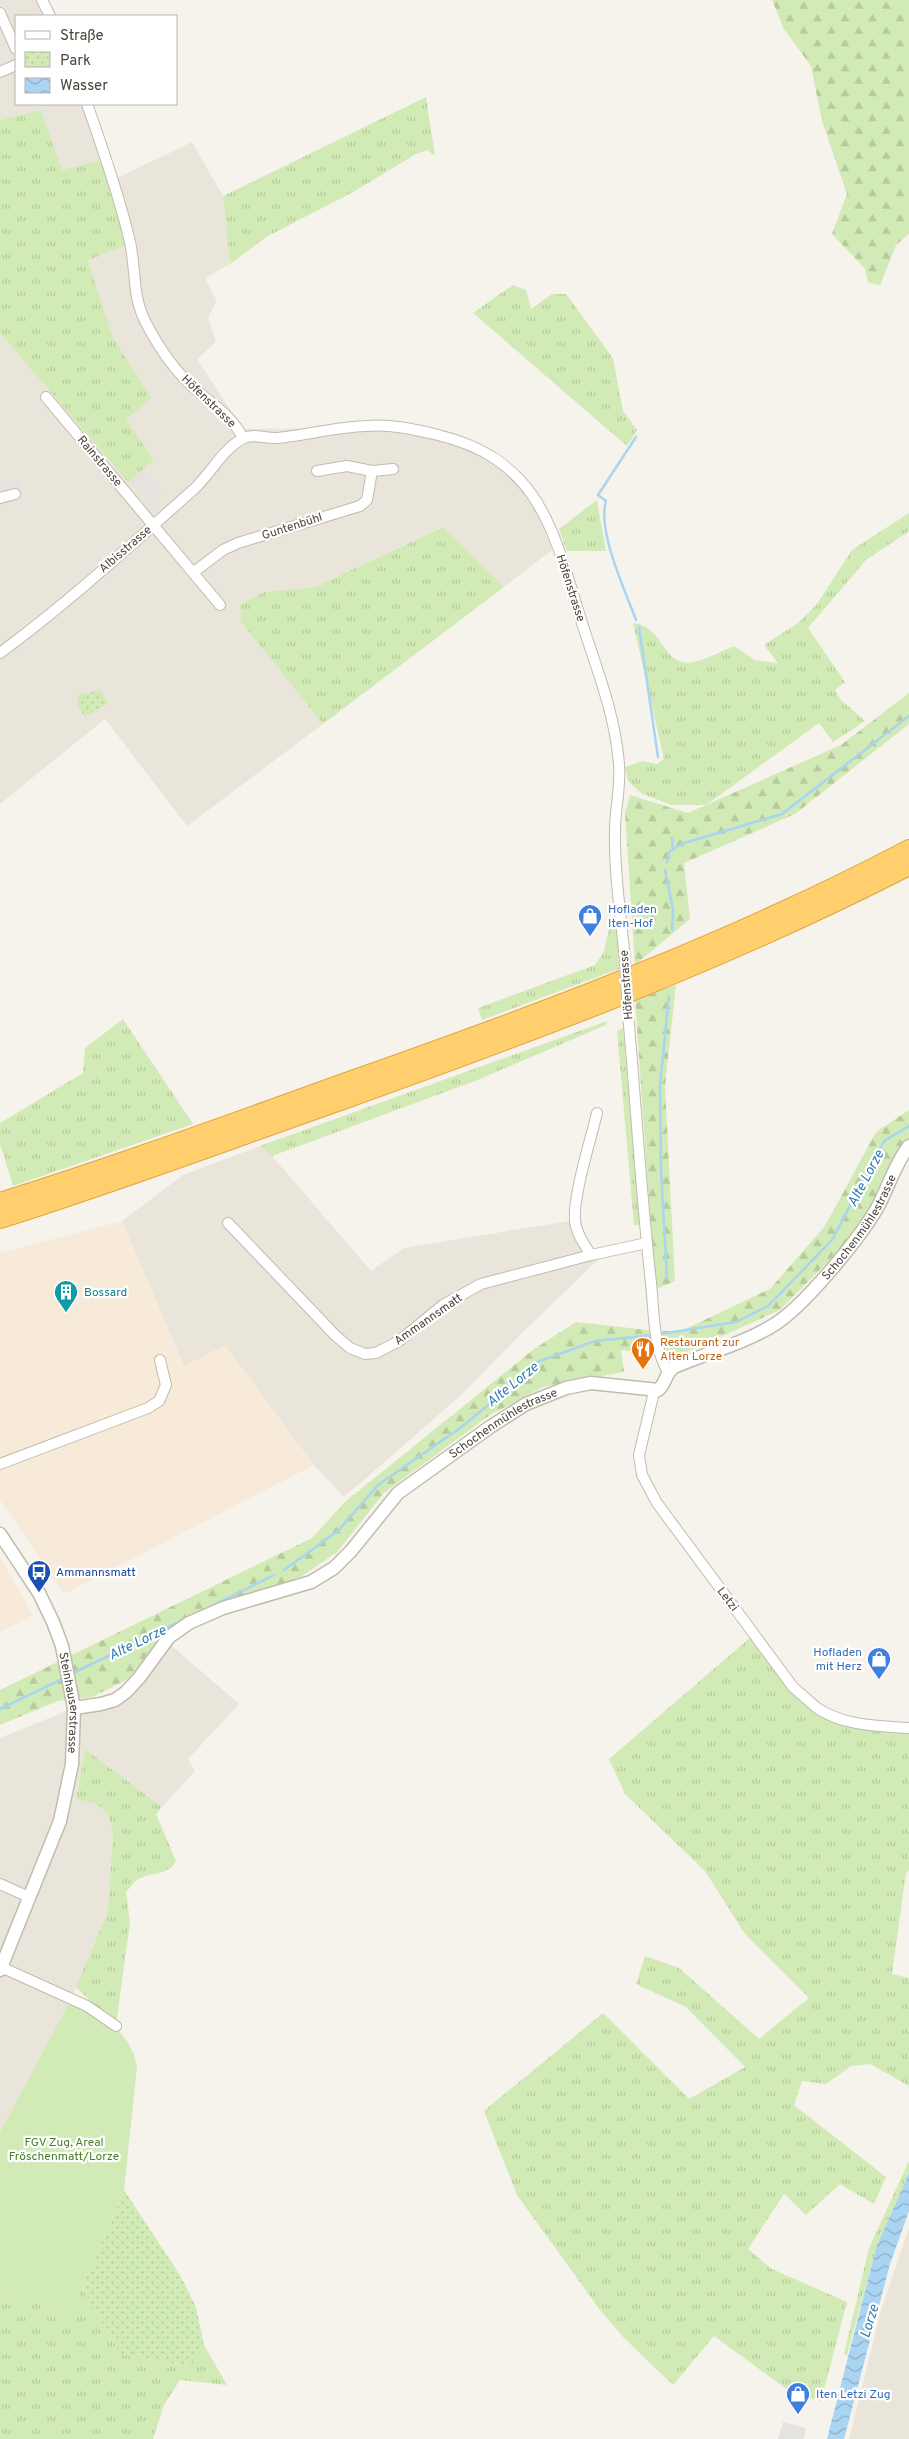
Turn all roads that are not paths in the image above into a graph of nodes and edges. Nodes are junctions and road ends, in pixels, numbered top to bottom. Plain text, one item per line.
1 (42, 0) edge
2 (0, 13) edge
3 (50, 15) edge
4 (15, 47) edge
5 (15, 65) edge
6 (0, 72) edge
7 (87, 105) edge
8 (46, 397) dead end
9 (243, 438) junction
10 (393, 469) dead end
11 (318, 471) dead end
12 (372, 471) junction
13 (15, 494) dead end
14 (0, 498) edge
15 (154, 524) junction
16 (194, 572) junction
17 (220, 605) dead end
18 (0, 653) edge
19 (909, 849) edge
20 (909, 866) edge
21 (597, 1113) dead end
22 (909, 1146) edge
23 (0, 1202) edge
24 (0, 1219) edge
25 (228, 1223) dead end
26 (647, 1243) junction
27 (591, 1255) junction
28 (160, 1360) dead end
29 (668, 1372) junction
30 (654, 1392) junction
31 (0, 1464) edge
32 (0, 1534) edge
33 (73, 1702) junction
34 (909, 1728) edge
35 (0, 1884) edge
36 (30, 1896) junction
37 (1, 1968) edge
38 (116, 2026) dead end

1 - 3 street
2 - 4 street
5 - 6 street
7 - 9 street, Höfenstrasse
8 - 15 street, Rainstrasse
9 - 15 street, Albisstrasse
9 - 26 street, Höfenstrasse, bridge
10 - 12 street
11 - 12 street
12 - 16 street, Guntenbühl
13 - 14 street
15 - 16 street, Rainstrasse
15 - 18 street, Albisstrasse
16 - 17 street, Rainstrasse
19 - 23 highway
20 - 24 highway
21 - 27 street
22 - 29 street, Schochenmühlestrasse
25 - 27 street, Ammannsmatt
26 - 27 street, Ammannsmatt
26 - 29 street, Höfenstrasse
28 - 31 street
29 - 30 street, Schochenmühlestrasse
30 - 33 street, Schochenmühlestrasse
30 - 34 street, Letzi
32 - 33 street, Steinhauserstrasse
33 - 36 street, Steinhauserstrasse
35 - 36 street
36 - 37 street, Steinhauserstrasse
37 - 38 street, Steinhauserstrasse

